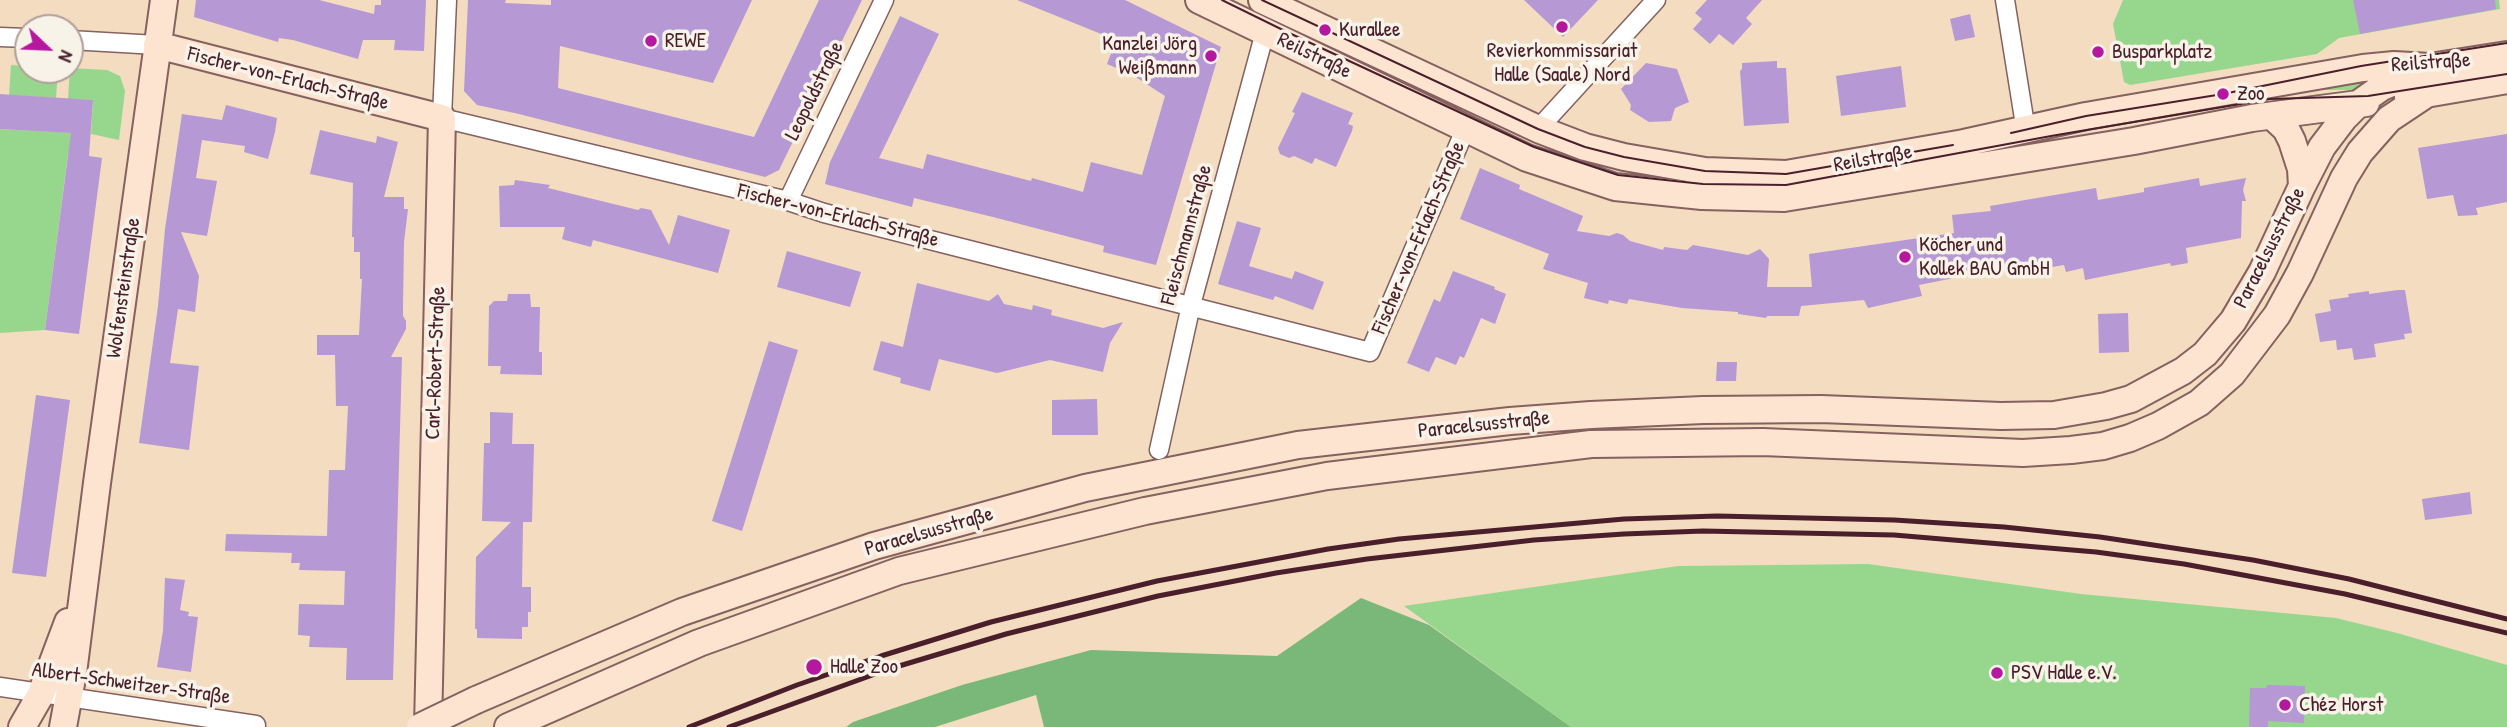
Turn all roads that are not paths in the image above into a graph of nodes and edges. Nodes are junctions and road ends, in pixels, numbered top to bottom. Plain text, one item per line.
1 (164, 0) edge
2 (447, 0) edge
3 (884, 0) edge
4 (1199, 0) edge
5 (1265, 0) edge
6 (1656, 0) edge
7 (2007, 6) edge
8 (1265, 32) junction
9 (84, 41) edge
10 (157, 45) junction
11 (2507, 55) edge
12 (2430, 67) junction
13 (2507, 80) edge
14 (2425, 94) junction
15 (2358, 104) junction
16 (2272, 116) junction
17 (442, 118) junction
18 (1538, 129) junction
19 (1465, 130) junction
20 (2026, 131) junction
21 (2302, 186) junction
22 (788, 201) junction
23 (1191, 305) junction
24 (1159, 450) dead end
25 (84, 577) junction
26 (0, 687) edge
27 (41, 694) junction
28 (68, 698) junction
29 (256, 725) dead end
30 (22, 727) edge
31 (63, 727) edge
32 (420, 727) edge
33 (428, 727) edge
34 (508, 727) edge

1 - 10 main road, Wolfensteinstraße
2 - 17 street, Carl-Robert-Straße
3 - 22 street, Leopoldstraße
4 - 8 main road, Reilstraße
5 - 8 main road, Reilstraße
5 - 18 main road, Reilstraße
6 - 18 street
7 - 20 street
8 - 19 main road, Reilstraße
8 - 23 street, Fleischmannstraße
9 - 10 street, Fischer-von-Erlach-Straße
10 - 17 main road, Fischer-von-Erlach-Straße
10 - 25 main road, Wolfensteinstraße
11 - 12 main road, Reilstraße
12 - 15 main road, Paracelsusstraße
12 - 20 main road, Reilstraße
13 - 14 main road, Reilstraße
14 - 15 main road, Reilstraße
14 - 34 main road, Paracelsusstraße
15 - 16 main road, Reilstraße
15 - 21 main road, Paracelsusstraße
16 - 19 main road, Reilstraße
16 - 21 main road
17 - 22 street, Fischer-von-Erlach-Straße
17 - 33 main road, Carl-Robert-Straße
18 - 20 main road, Reilstraße
19 - 23 street, Fischer-von-Erlach-Straße
21 - 32 main road, Paracelsusstraße, bridge
22 - 23 street, Fischer-von-Erlach-Straße
23 - 24 street, Fleischmannstraße
25 - 27 main road, Wolfensteinstraße
25 - 28 main road, Wolfensteinstraße
26 - 27 street, Albert-Schweitzer-Straße
27 - 28 street, Albert-Schweitzer-Straße
27 - 30 main road, Wolfensteinstraße
28 - 29 street, Albert-Schweitzer-Straße
28 - 31 main road, Wolfensteinstraße

